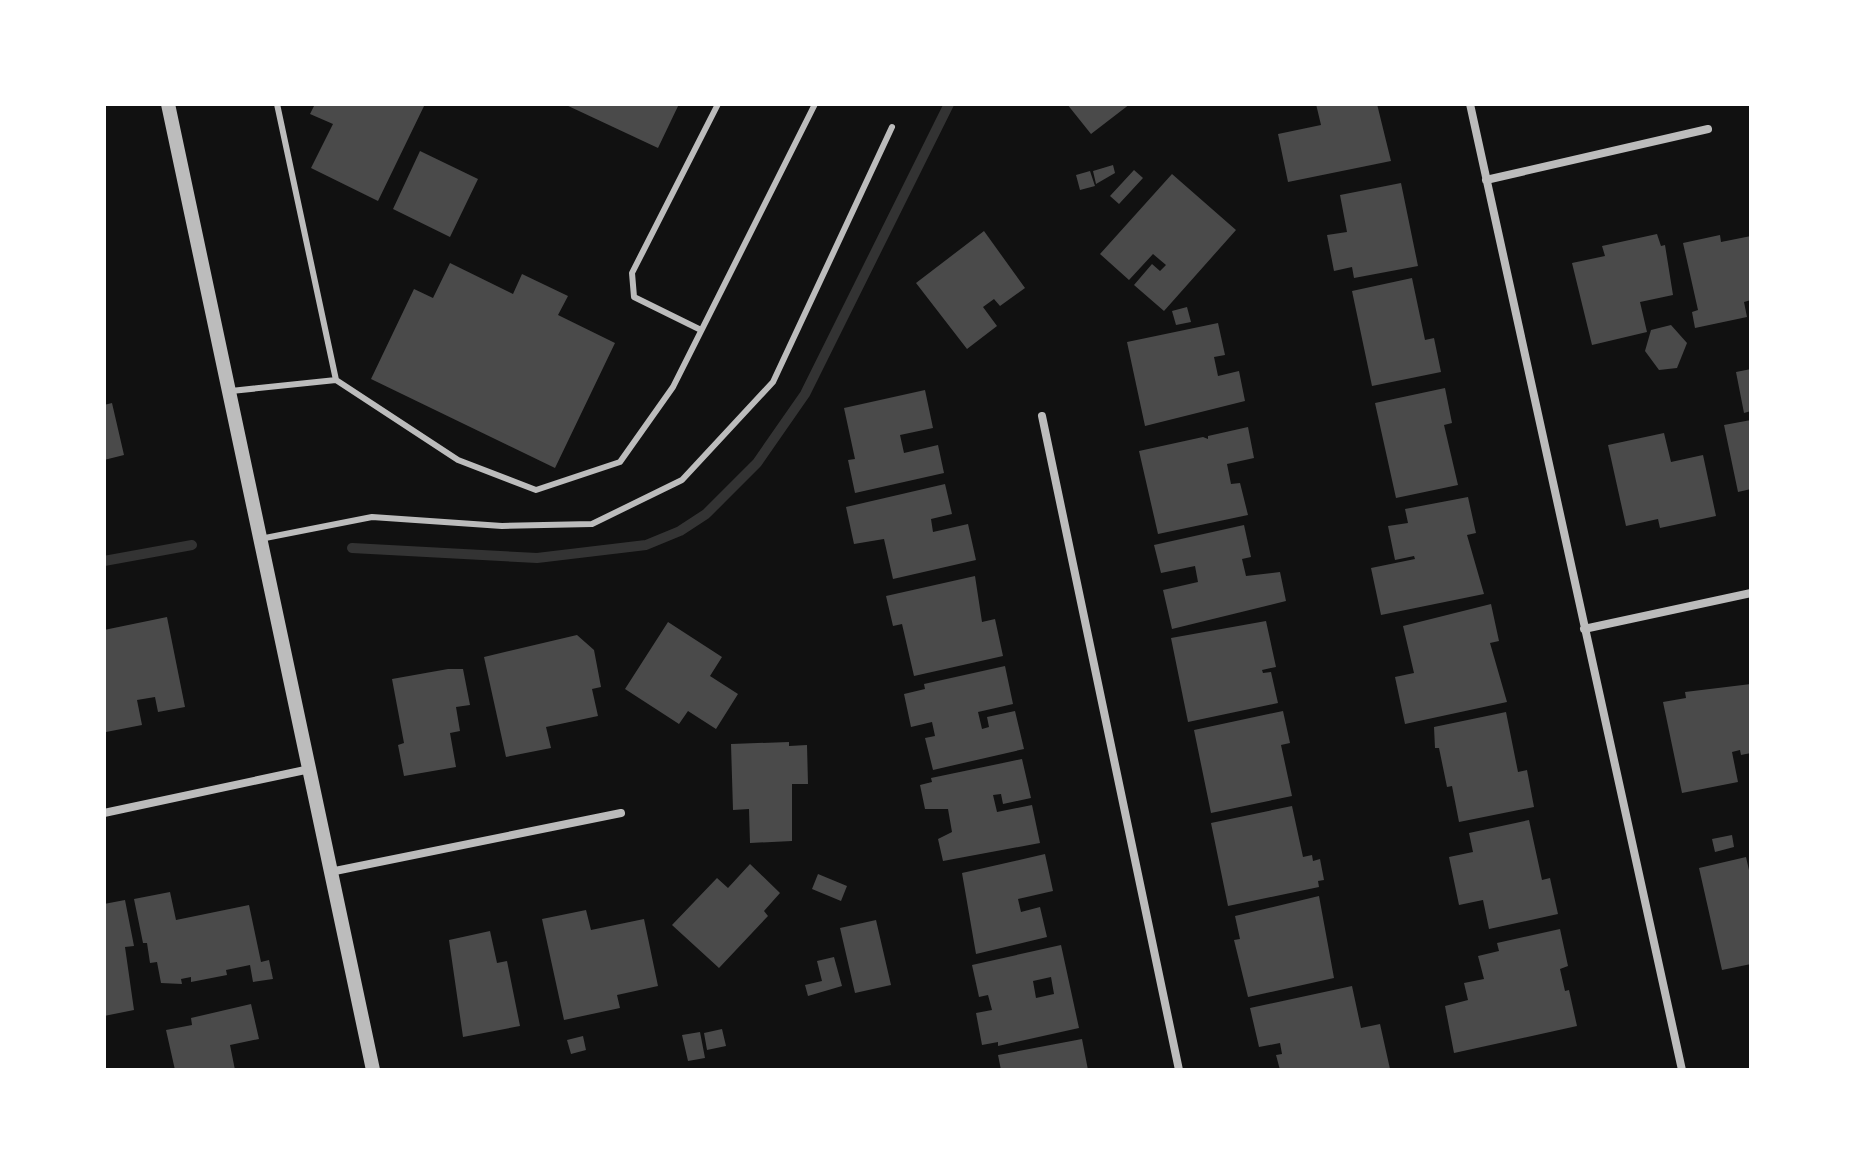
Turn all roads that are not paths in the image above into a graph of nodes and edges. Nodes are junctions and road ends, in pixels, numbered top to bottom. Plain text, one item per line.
1 (168, 104) edge
2 (277, 104) edge
3 (718, 104) edge
4 (815, 104) edge
5 (1470, 104) edge
6 (892, 127) dead end
7 (1708, 129) dead end
8 (1486, 180) junction
9 (701, 330) junction
10 (336, 380) junction
11 (228, 391) junction
12 (1042, 416) dead end
13 (260, 539) junction
14 (1751, 593) edge
15 (1584, 629) junction
16 (310, 769) junction
17 (104, 813) edge
18 (621, 813) dead end
19 (330, 872) junction
20 (373, 1070) edge
21 (1179, 1070) edge
22 (1682, 1070) edge

1 - 11 street
2 - 10 lane
3 - 9 lane
4 - 9 lane
5 - 8 street
6 - 13 lane
7 - 8 street
8 - 15 street
9 - 10 lane
10 - 11 lane
11 - 13 street
12 - 21 street
13 - 16 street
14 - 15 street
15 - 22 street
16 - 17 street
16 - 19 street
18 - 19 street
19 - 20 street

